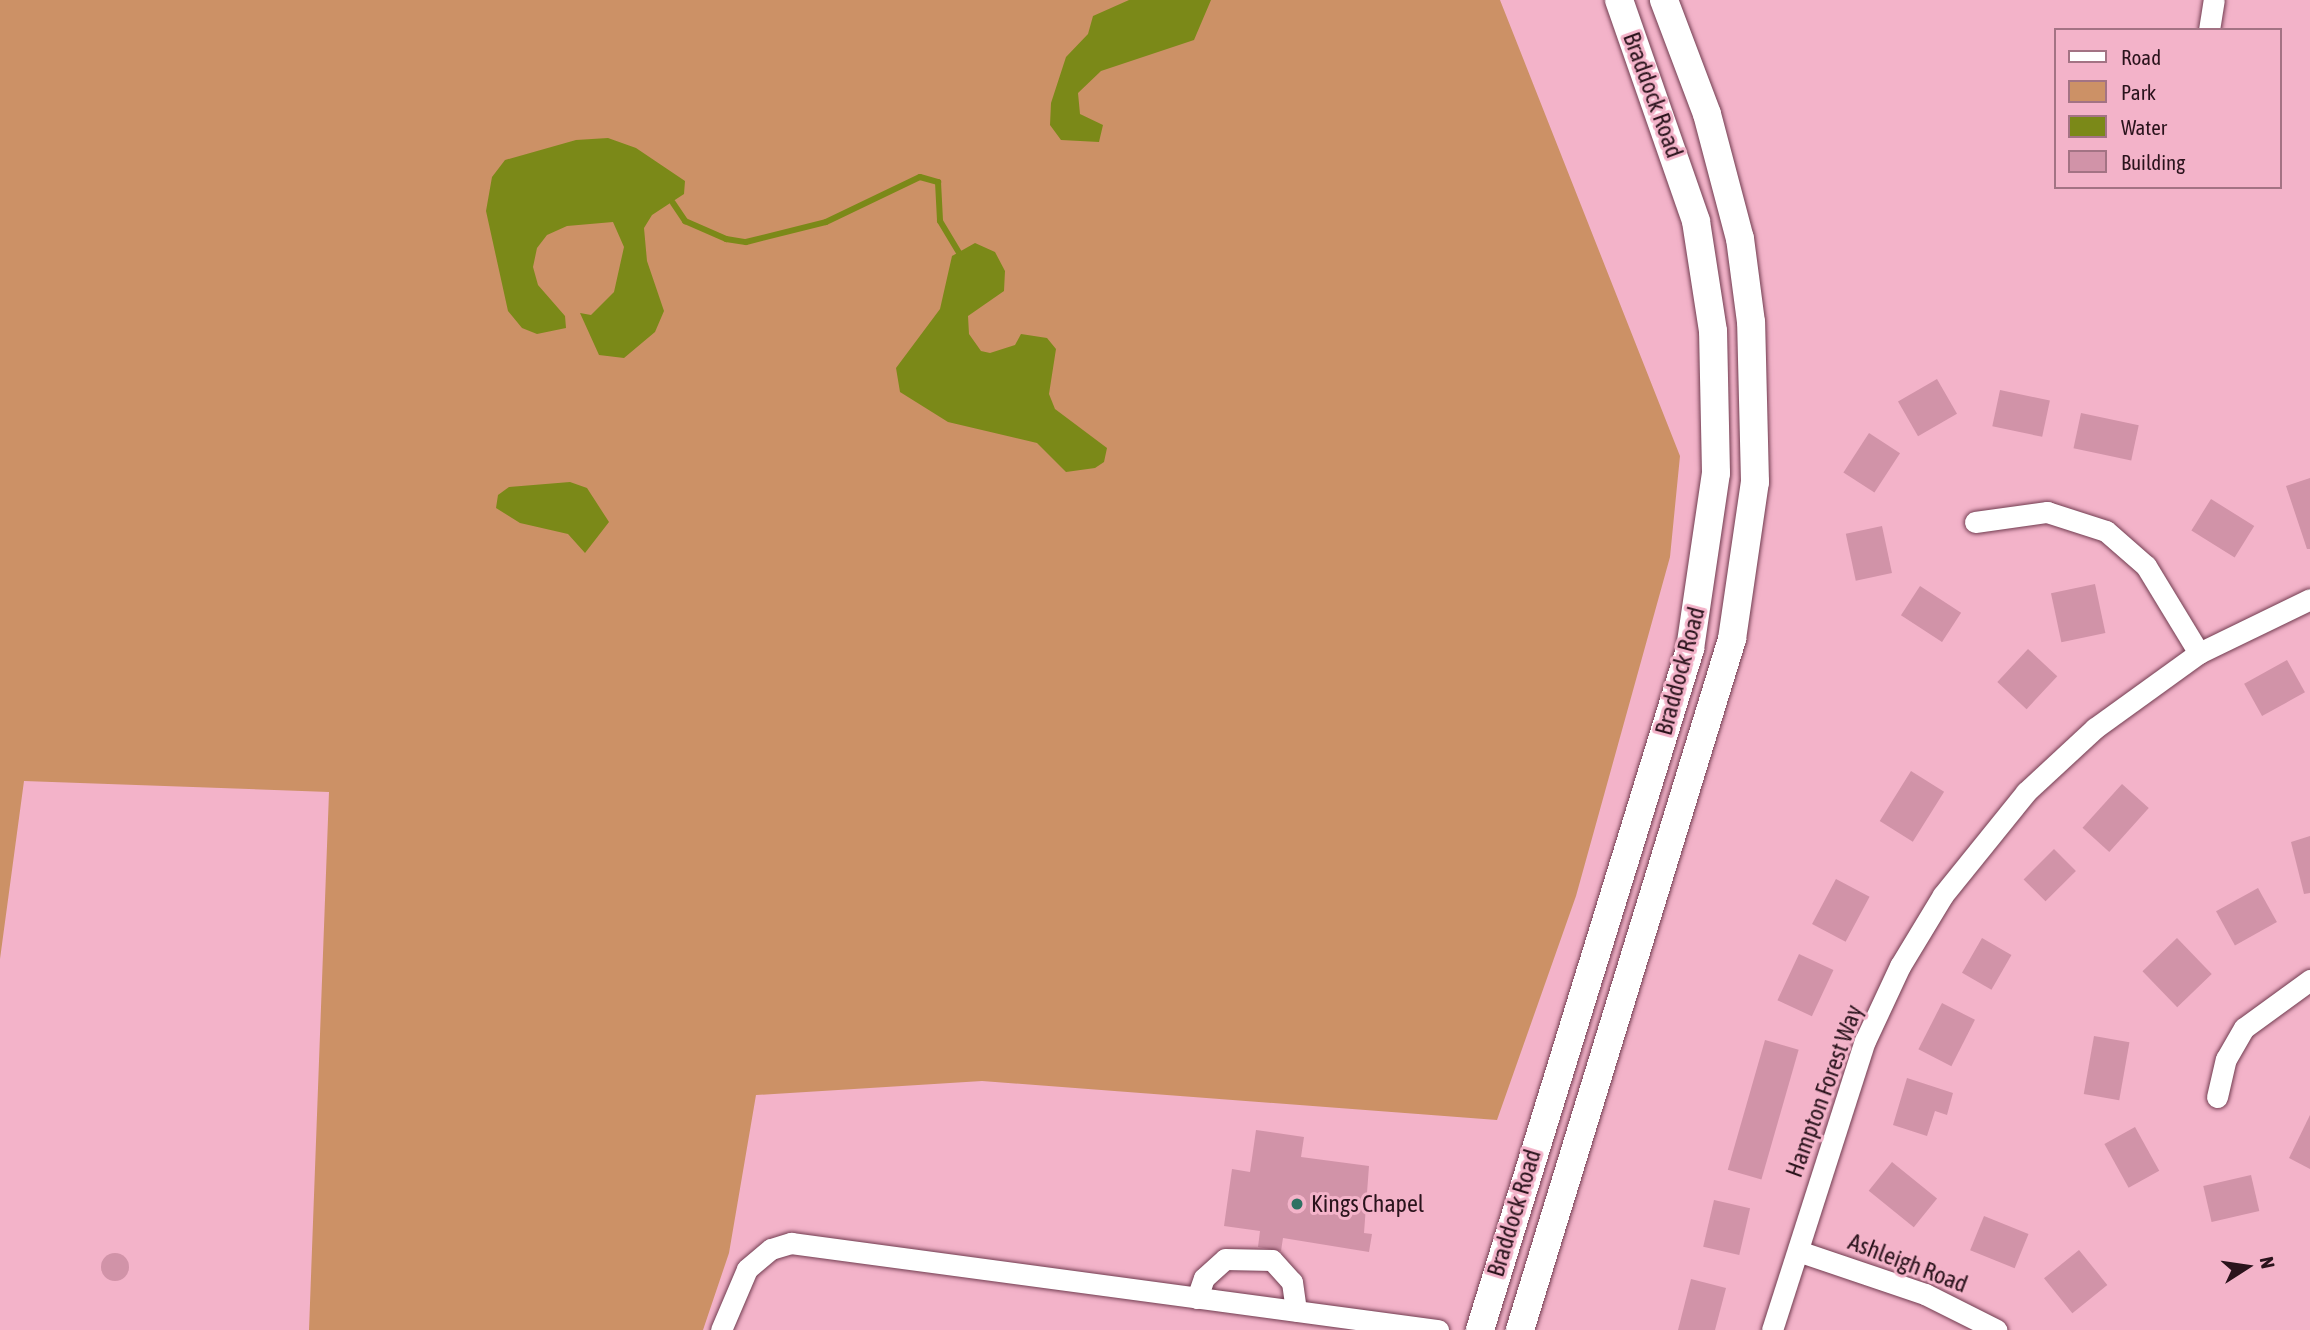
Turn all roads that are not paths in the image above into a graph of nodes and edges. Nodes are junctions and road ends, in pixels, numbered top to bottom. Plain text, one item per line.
1 (1619, 0) edge
2 (1664, 0) edge
3 (2214, 0) edge
4 (2209, 28) edge
5 (1975, 522) dead end
6 (2310, 599) edge
7 (2199, 653) junction
8 (2310, 980) edge
9 (2217, 1097) dead end
10 (1798, 1251) junction
11 (1197, 1298) junction
12 (1296, 1311) junction
13 (722, 1330) edge
14 (1438, 1330) edge
15 (1480, 1330) edge
16 (1520, 1330) edge
17 (1772, 1330) edge
18 (1997, 1330) edge

1 - 15 main road, Braddock Road
2 - 16 main road, Braddock Road
3 - 4 street
5 - 7 street
6 - 7 street, Hampton Forest Way
7 - 10 street, Hampton Forest Way
8 - 9 street
10 - 17 street, Hampton Forest Way
10 - 18 street, Ashleigh Road
11 - 12 street
11 - 12 street
11 - 13 street
12 - 14 street

